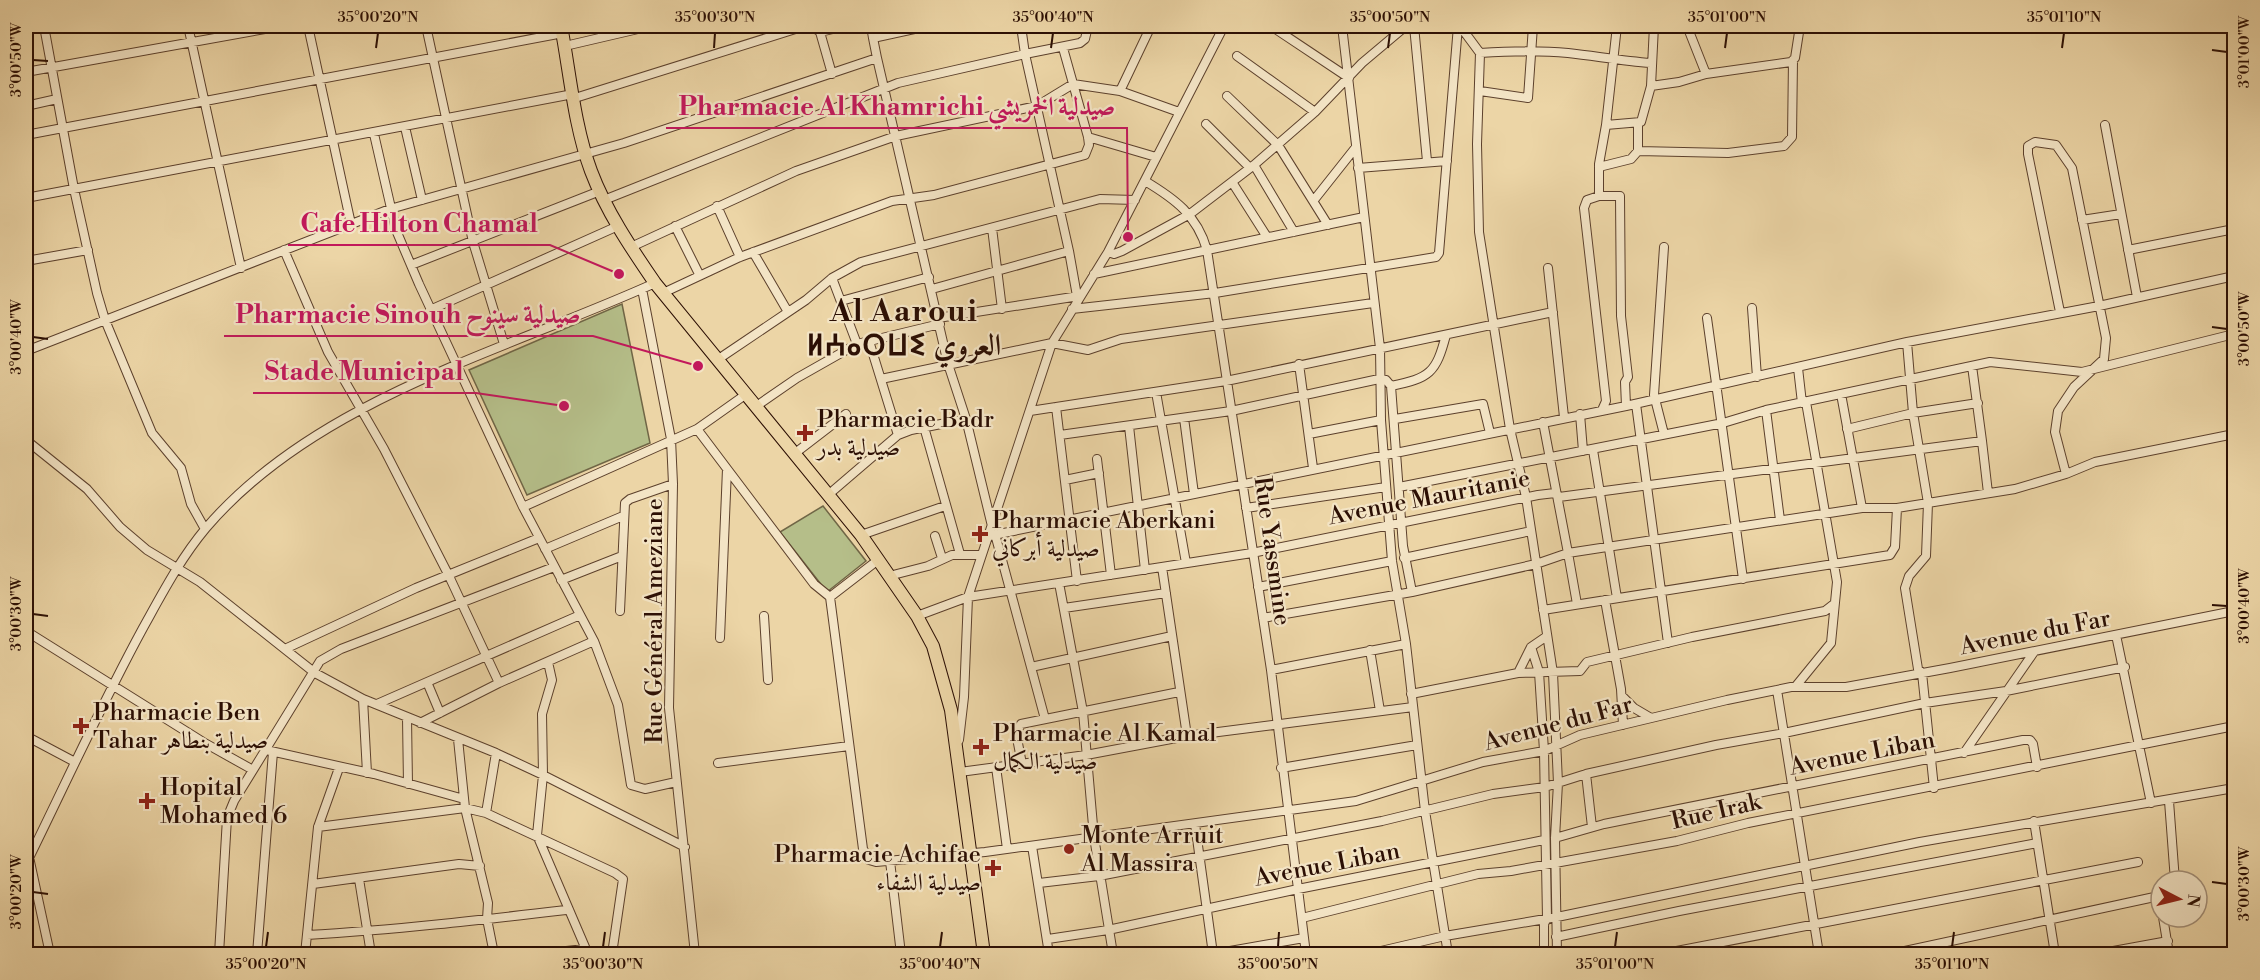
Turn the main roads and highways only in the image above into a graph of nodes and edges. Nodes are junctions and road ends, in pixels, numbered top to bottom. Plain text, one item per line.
1 (562, 29) edge
2 (984, 954) edge

1 - 2 main road

